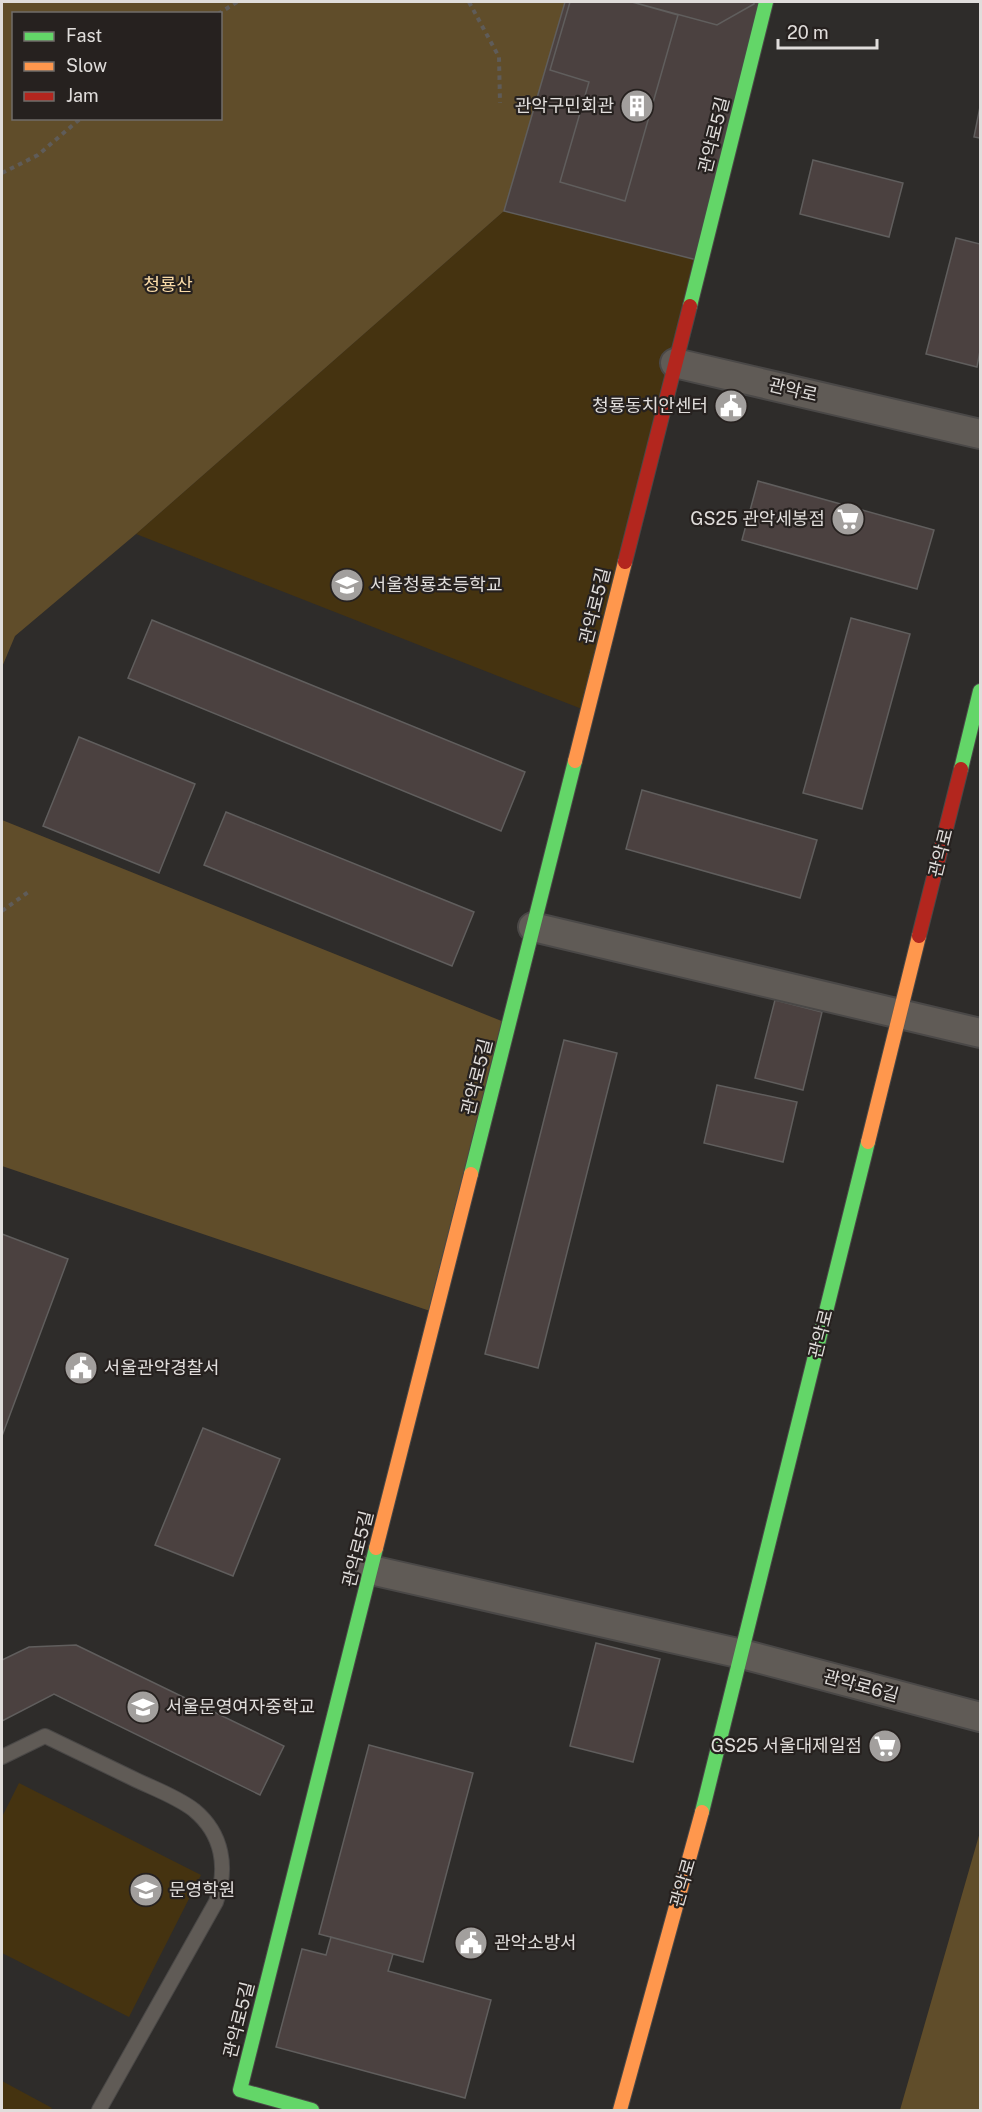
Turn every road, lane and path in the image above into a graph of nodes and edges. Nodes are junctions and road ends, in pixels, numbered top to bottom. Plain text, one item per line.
1 (237, 2) edge
2 (469, 2) edge
3 (766, 2) edge
4 (221, 12) edge
5 (500, 103) dead end
6 (79, 120) edge
7 (2, 173) edge
8 (675, 363) junction
9 (981, 434) edge
10 (981, 691) edge
11 (31, 890) dead end
12 (2, 912) edge
13 (533, 927) junction
14 (901, 1014) junction
15 (981, 1033) edge
16 (371, 1570) junction
17 (742, 1654) junction
18 (981, 1717) edge
19 (2, 1757) edge
20 (99, 2110) edge
21 (312, 2110) edge
22 (620, 2110) edge

1 - 4 path
2 - 5 path
3 - 8 street, 관악로5길
6 - 7 path
8 - 9 street, 관악로
8 - 13 street, 관악로5길
10 - 14 street, 관악로
11 - 12 path
13 - 14 street
13 - 16 street, 관악로5길
14 - 15 street
14 - 17 street, 관악로
16 - 17 street
16 - 21 street, 관악로5길
17 - 18 street, 관악로6길
17 - 22 street, 관악로
19 - 20 lane

